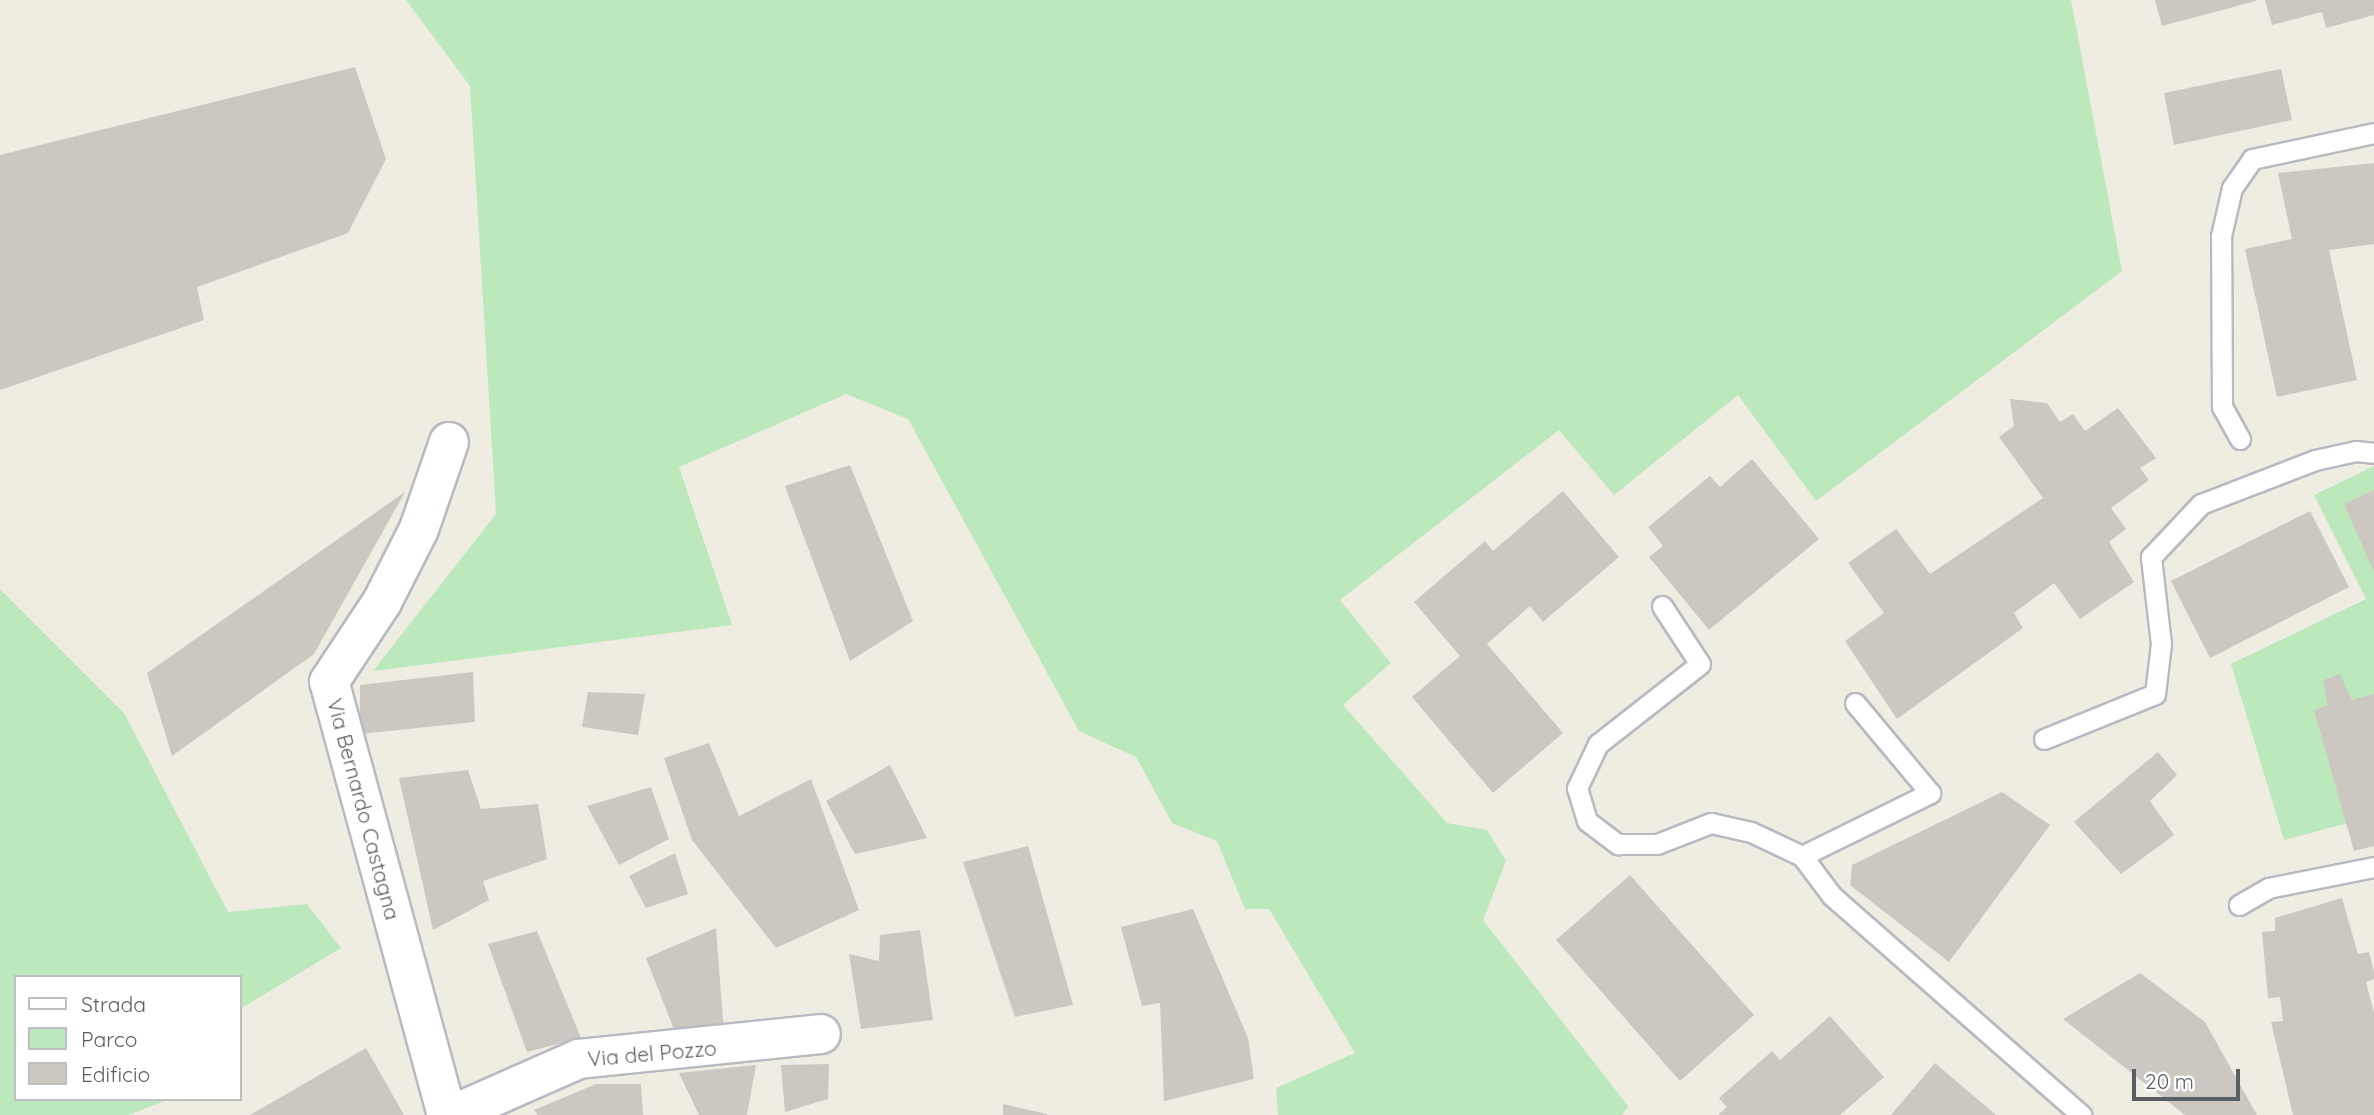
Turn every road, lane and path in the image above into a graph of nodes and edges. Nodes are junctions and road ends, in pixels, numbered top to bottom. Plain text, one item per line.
1 (2374, 133) edge
2 (2240, 439) dead end
3 (449, 442) dead end
4 (2374, 453) edge
5 (1662, 606) dead end
6 (1855, 703) dead end
7 (2044, 739) dead end
8 (1801, 856) junction
9 (2374, 867) edge
10 (2239, 905) dead end
11 (821, 1034) dead end
12 (449, 1115) edge
13 (2081, 1115) edge

1 - 2 lane
3 - 12 street, Via Bernardo Castagna
4 - 7 lane
5 - 8 lane
6 - 8 lane
8 - 13 lane
9 - 10 lane
11 - 12 street, Via del Pozzo

